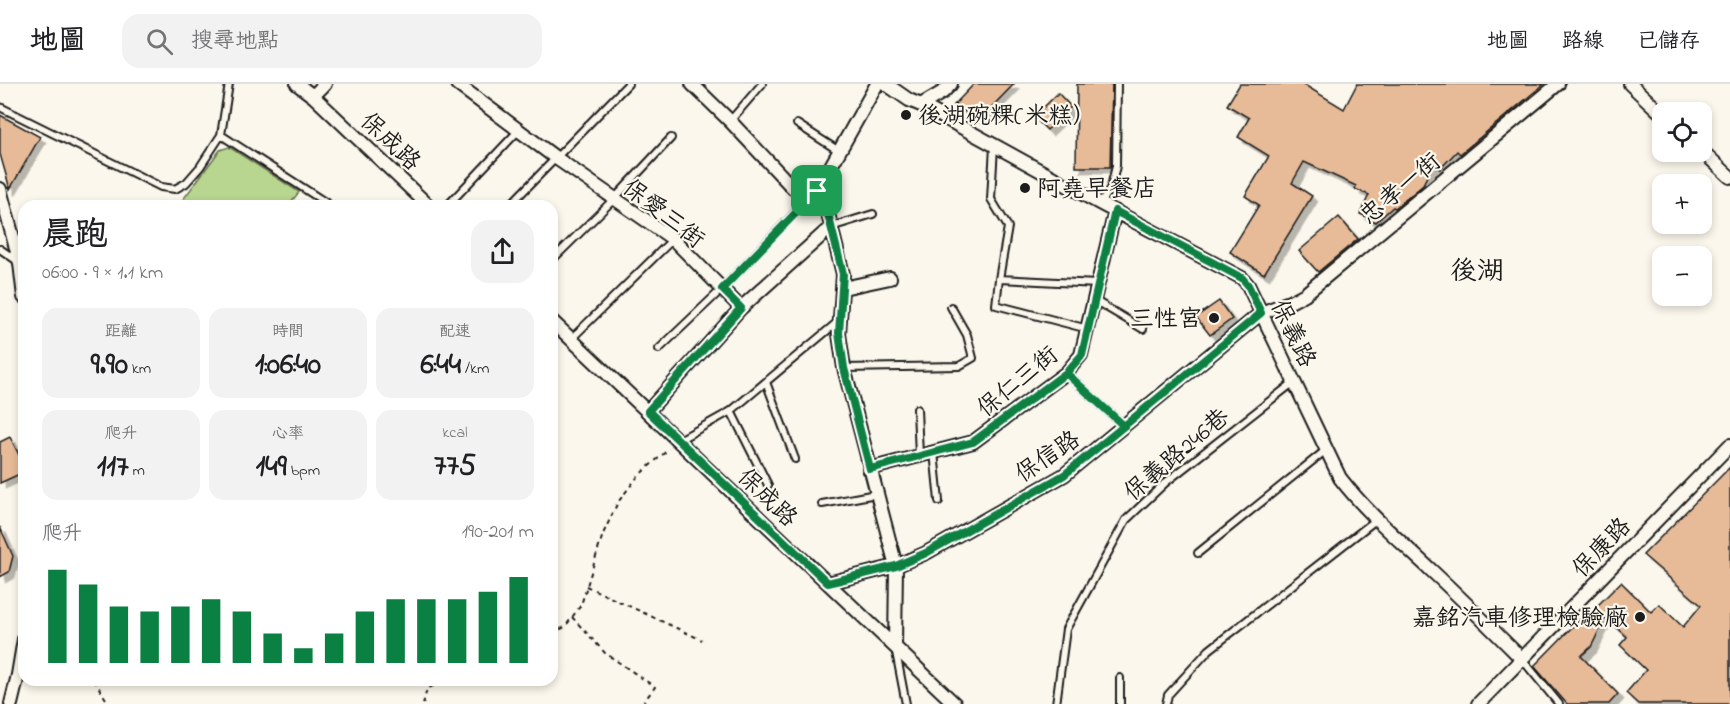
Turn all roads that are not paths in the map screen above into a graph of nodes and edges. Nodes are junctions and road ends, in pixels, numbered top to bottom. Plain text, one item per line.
1 (229, 84) edge
2 (297, 84) edge
3 (325, 84) edge
4 (457, 84) edge
5 (628, 84) edge
6 (692, 84) edge
7 (762, 84) edge
8 (877, 84) edge
9 (886, 84) edge
10 (951, 84) edge
11 (1117, 84) edge
12 (1558, 84) edge
13 (1630, 84) edge
14 (313, 96) junction
15 (921, 105) junction
16 (1652, 105) edge
17 (0, 107) edge
18 (730, 121) junction
19 (797, 124) dead end
20 (519, 130) junction
21 (221, 135) junction
22 (671, 138) dead end
23 (994, 146) junction
24 (839, 151) junction
25 (556, 158) junction
26 (1712, 160) edge
27 (1730, 177) edge
28 (0, 189) edge
29 (817, 191) junction
30 (614, 199) junction
31 (322, 200) edge
32 (423, 200) edge
33 (453, 200) edge
34 (515, 200) edge
35 (1101, 204) junction
36 (1115, 211) junction
37 (873, 214) dead end
38 (831, 228) junction
39 (672, 239) junction
40 (0, 249) edge
41 (558, 254) edge
42 (18, 256) edge
43 (18, 262) edge
44 (890, 278) dead end
45 (999, 279) junction
46 (1097, 284) junction
47 (843, 288) junction
48 (722, 289) junction
49 (1094, 300) junction
50 (951, 307) dead end
51 (741, 308) junction
52 (1261, 313) junction
53 (840, 320) junction
54 (558, 327) edge
55 (1088, 329) junction
56 (1143, 329) dead end
57 (571, 339) junction
58 (659, 349) dead end
59 (844, 368) junction
60 (1066, 373) junction
61 (766, 382) junction
62 (1294, 382) junction
63 (917, 409) dead end
64 (648, 411) junction
65 (732, 411) junction
66 (1124, 426) junction
67 (679, 440) junction
68 (1730, 445) edge
69 (1327, 450) junction
70 (934, 452) junction
71 (919, 456) junction
72 (795, 459) dead end
73 (870, 469) junction
74 (768, 485) dead end
75 (876, 494) junction
76 (939, 501) dead end
77 (822, 504) dead end
78 (1377, 519) junction
79 (1198, 553) dead end
80 (896, 566) junction
81 (828, 583) junction
82 (895, 647) junction
83 (1522, 658) junction
84 (18, 675) edge
85 (1120, 678) dead end
86 (11, 704) edge
87 (906, 704) edge
88 (955, 704) edge
89 (1056, 704) edge
90 (1120, 704) edge
91 (1166, 704) edge
92 (1478, 704) edge
93 (1559, 704) edge

1 - 21 lane
2 - 14 street, 保成路
3 - 14 street
4 - 20 street, 保愛三街
5 - 25 lane
6 - 18 street
7 - 18 lane
8 - 24 street
9 - 15 street, 保義路
10 - 15 street
11 - 35 lane
12 - 52 street, 忠孝一街
13 - 16 street
14 - 32 street, 保成路
15 - 23 street, 保義路
17 - 21 lane
18 - 29 street
19 - 24 lane
20 - 25 street, 保愛三街
20 - 33 lane
21 - 31 lane
22 - 30 lane
23 - 35 street, 保義路
23 - 45 lane
24 - 29 street
25 - 30 street, 保愛三街
25 - 34 lane
26 - 27 street
28 - 42 street
29 - 38 street
29 - 48 lane
30 - 39 street, 保愛三街
30 - 41 lane
35 - 36 street, 保義路
36 - 46 street, 保仁三街
36 - 52 street, 保義路
37 - 38 lane
38 - 47 street
38 - 51 street
39 - 48 street, 保愛三街
39 - 57 lane
40 - 43 lane
44 - 47 street
45 - 46 lane
45 - 55 lane
46 - 49 street, 保仁三街
47 - 53 street
48 - 51 street, 保愛三街
48 - 58 lane
49 - 55 street, 保仁三街
49 - 56 lane
50 - 59 lane
51 - 64 street
52 - 62 street, 保義路
52 - 66 street, 保信路
53 - 59 street
53 - 61 lane
54 - 57 street, 保成路
55 - 60 street, 保仁三街
57 - 64 street, 保成路
59 - 73 street
60 - 66 lane
60 - 70 street, 保仁三街
61 - 65 lane
61 - 72 lane
62 - 69 street, 保義路
62 - 89 lane, 保義路246巷
63 - 71 lane
64 - 67 street, 保成路
65 - 67 lane
65 - 74 lane
66 - 80 street, 保信路
67 - 81 street, 保成路
68 - 83 street, 保康路
69 - 78 street, 保義路
69 - 79 lane
70 - 71 street, 保仁三街
70 - 76 lane
71 - 73 street, 保仁三街
73 - 75 street
75 - 77 lane
75 - 80 street
78 - 83 street, 保義路
78 - 91 lane
80 - 81 street, 保信路
80 - 82 street
81 - 82 street, 保成路
82 - 87 lane
82 - 88 street, 保成路
83 - 92 street, 保康路
83 - 93 lane
84 - 86 street
85 - 90 lane

